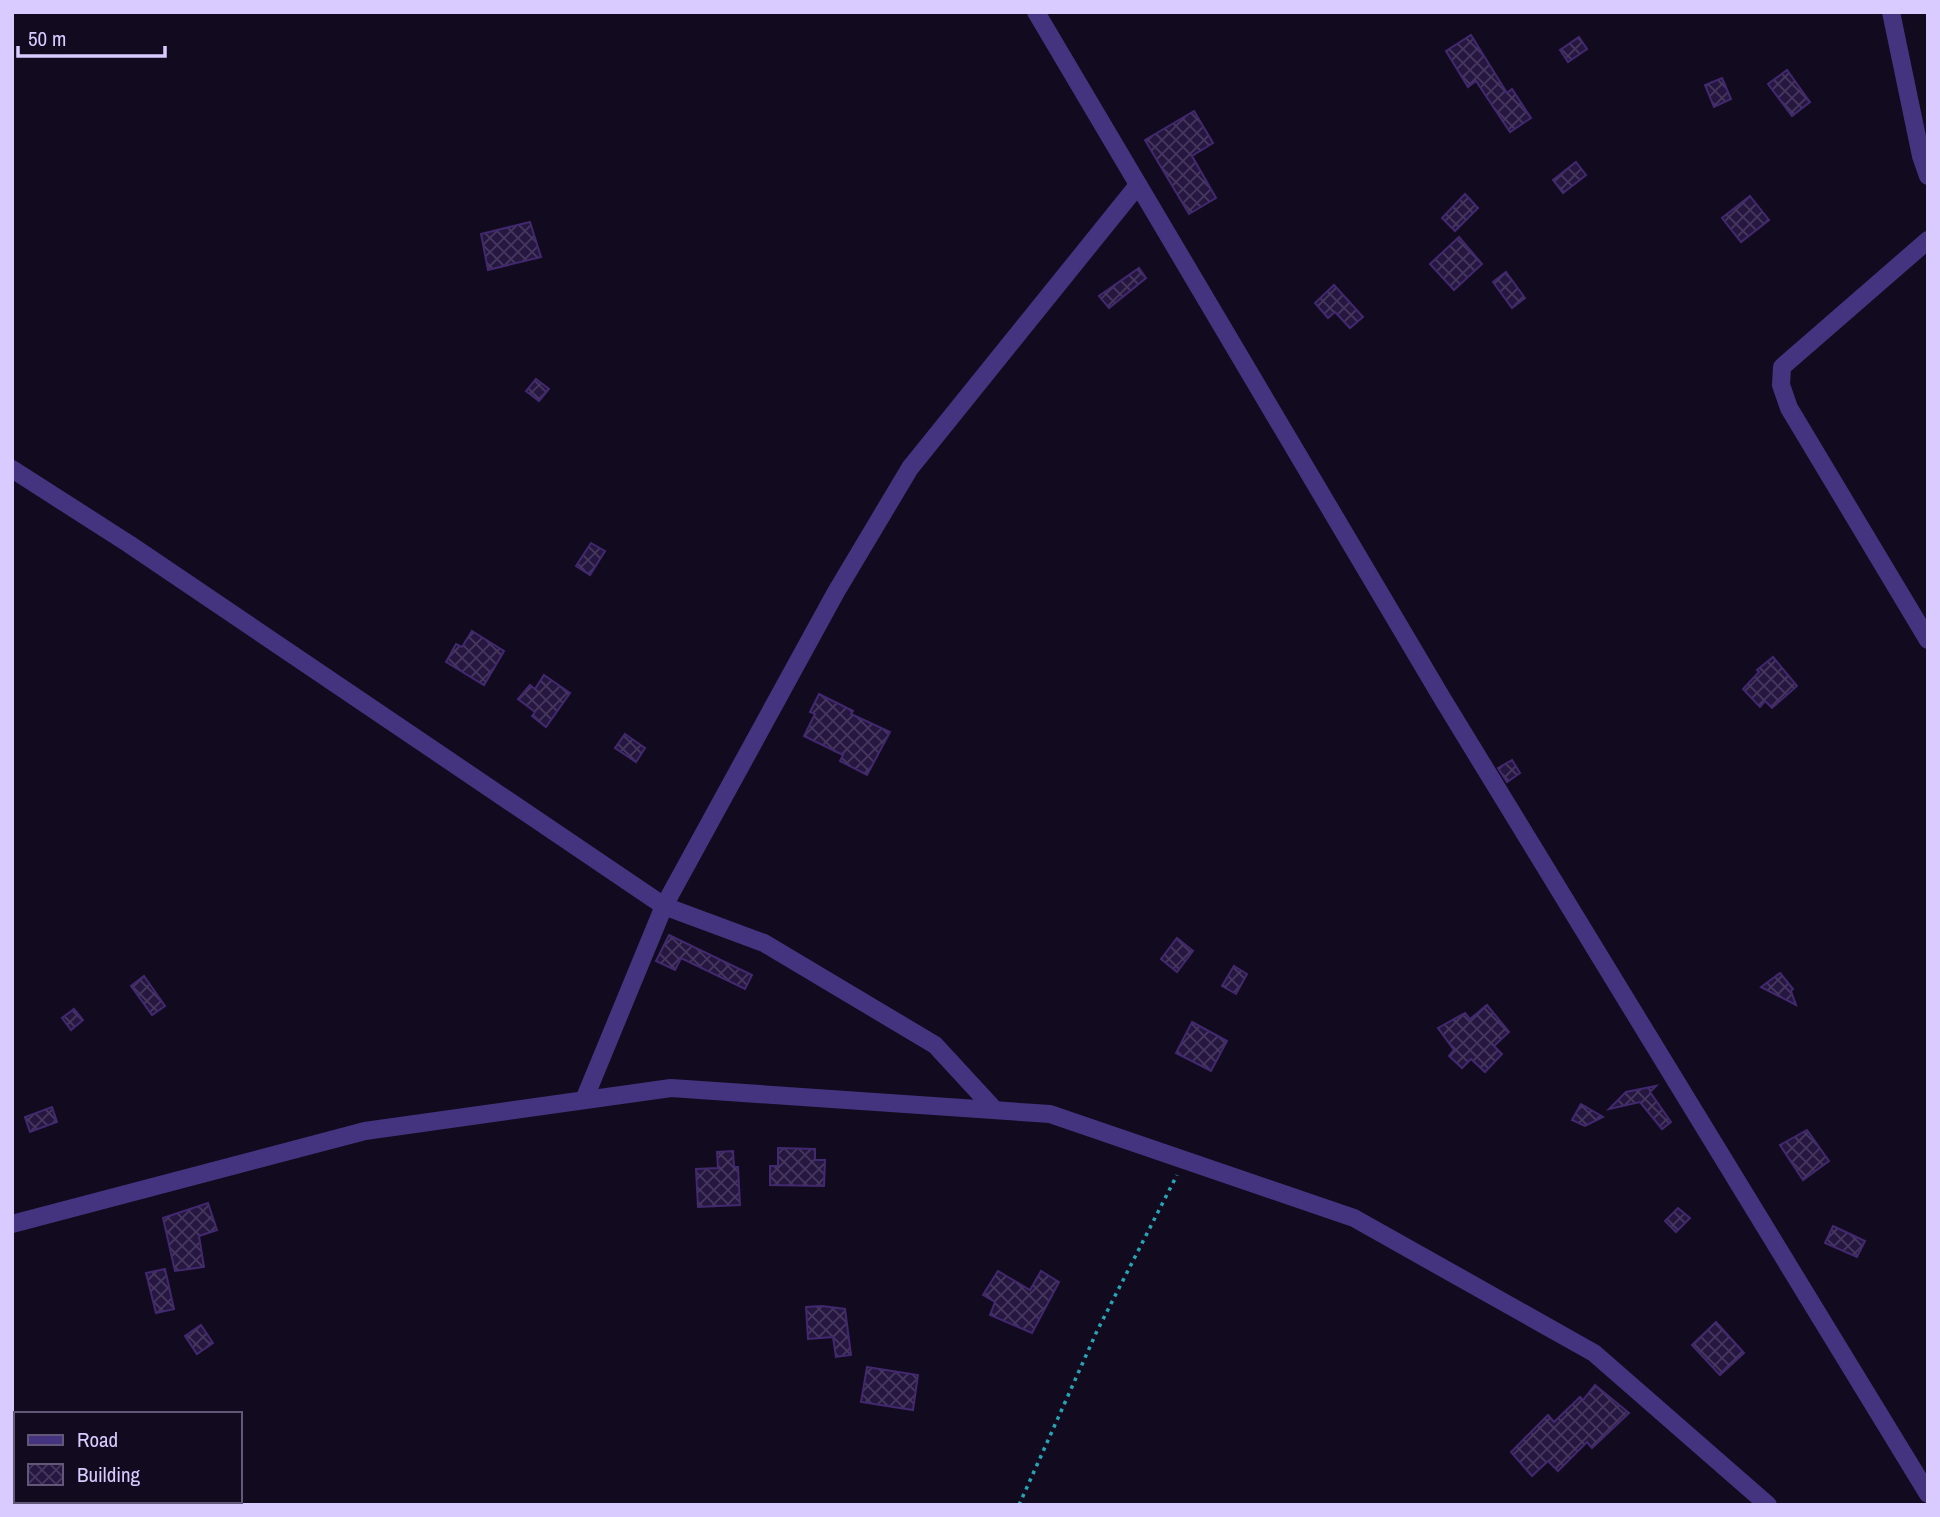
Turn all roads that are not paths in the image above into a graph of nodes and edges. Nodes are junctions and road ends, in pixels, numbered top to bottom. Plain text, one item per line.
1 (1036, 12) edge
2 (1891, 12) edge
3 (1928, 176) edge
4 (1138, 185) junction
5 (1928, 240) edge
6 (12, 469) edge
7 (1928, 640) edge
8 (664, 906) junction
9 (584, 1100) junction
10 (995, 1110) junction
11 (12, 1224) edge
12 (1928, 1494) edge
13 (1768, 1505) edge

1 - 4 street
2 - 3 street
4 - 8 street
4 - 12 street
5 - 7 street
6 - 8 street
8 - 9 street
8 - 10 street
9 - 10 street
9 - 11 street
10 - 13 street

